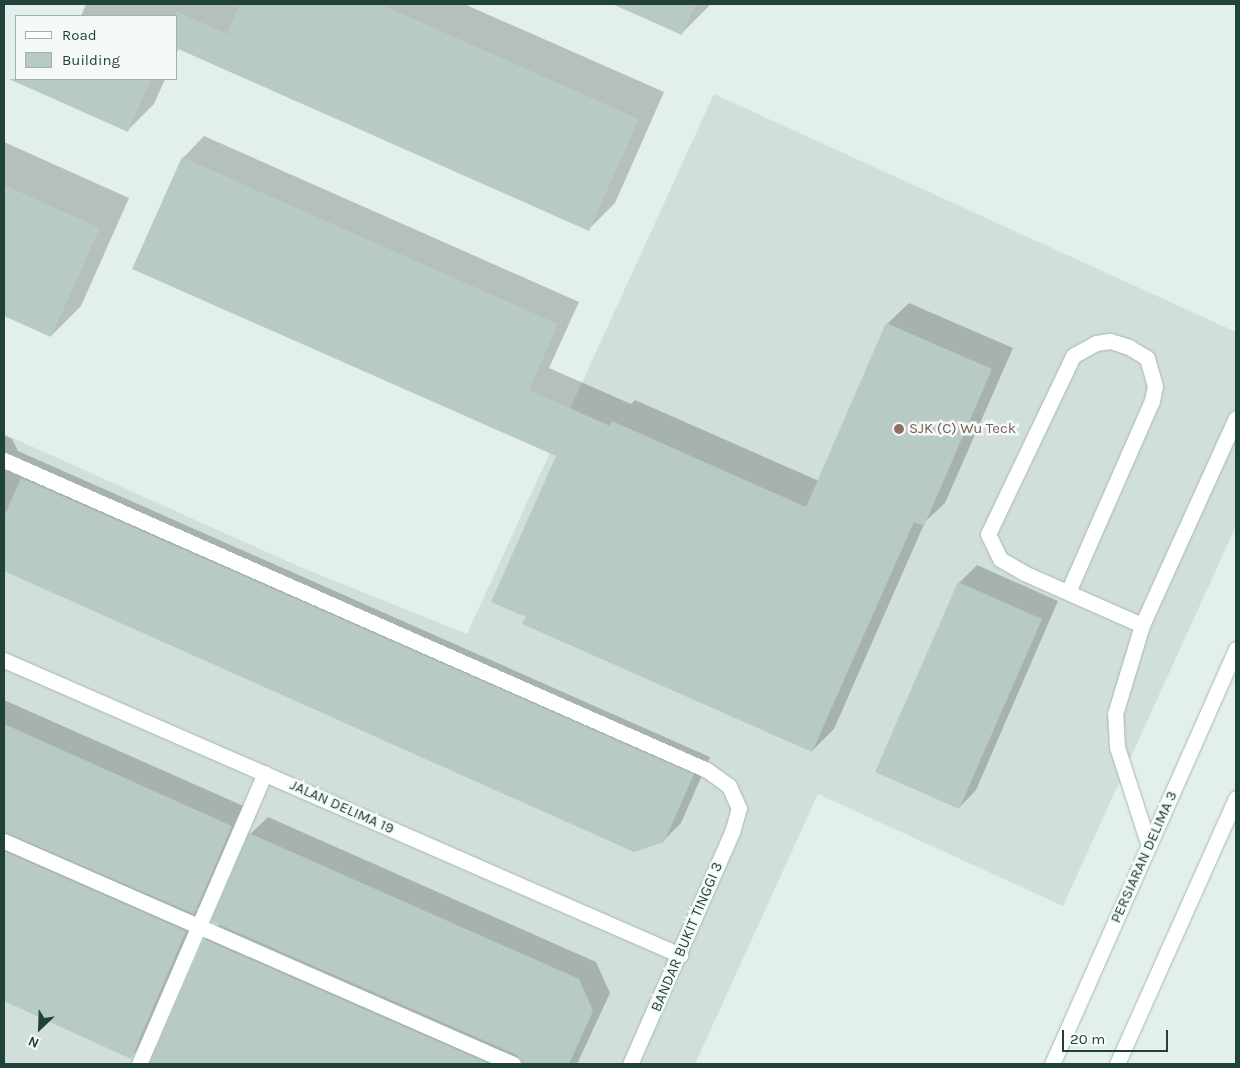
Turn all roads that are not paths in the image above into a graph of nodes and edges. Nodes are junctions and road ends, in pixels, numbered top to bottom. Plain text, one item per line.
1 (1236, 418) edge
2 (4, 460) edge
3 (1068, 592) junction
4 (1142, 625) junction
5 (1236, 649) edge
6 (4, 660) edge
7 (265, 773) junction
8 (1236, 798) edge
9 (4, 841) edge
10 (1149, 846) junction
11 (199, 927) junction
12 (680, 954) junction
13 (139, 1064) edge
14 (513, 1064) edge
15 (630, 1064) edge
16 (1052, 1064) edge
17 (1118, 1064) edge

1 - 4 street
2 - 12 street, BANDAR BUKIT TINGGI 3
3 - 3 street
3 - 4 street
4 - 10 street
5 - 10 street, PERSIARAN DELIMA 3
6 - 7 street, JALAN DELIMA 19
7 - 11 street
7 - 12 street, JALAN DELIMA 19
8 - 17 street
9 - 11 street
10 - 16 street, PERSIARAN DELIMA 3
11 - 13 street
11 - 14 street
12 - 15 street, BANDAR BUKIT TINGGI 3

